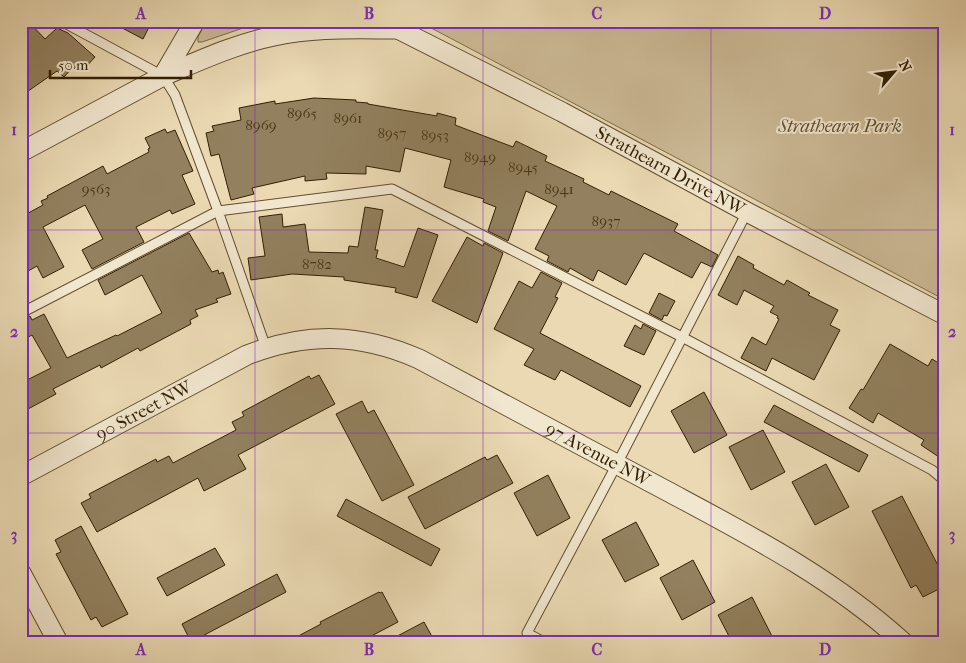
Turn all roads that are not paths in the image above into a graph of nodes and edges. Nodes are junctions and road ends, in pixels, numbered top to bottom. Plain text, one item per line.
1 (61, 21) edge
2 (195, 21) edge
3 (389, 25) edge
4 (162, 76) junction
5 (21, 152) edge
6 (218, 211) junction
7 (747, 212) junction
8 (21, 314) edge
9 (945, 315) edge
10 (682, 337) junction
11 (266, 348) junction
12 (616, 464) junction
13 (21, 476) edge
14 (945, 481) edge
15 (21, 573) edge
16 (58, 642) edge
17 (544, 642) edge
18 (903, 642) edge

1 - 4 lane
2 - 4 street
3 - 4 street, Strathearn Drive NW
3 - 7 street, Strathearn Drive NW
4 - 5 street, Strathearn Drive NW
4 - 6 lane
6 - 8 lane
6 - 10 lane
6 - 11 lane
7 - 9 street, Strathearn Drive NW
7 - 10 lane
10 - 12 lane
10 - 14 lane
11 - 12 street, 97 Avenue NW
11 - 13 street, 90 Street NW
12 - 17 lane
12 - 18 street, 97 Avenue NW
15 - 16 street

